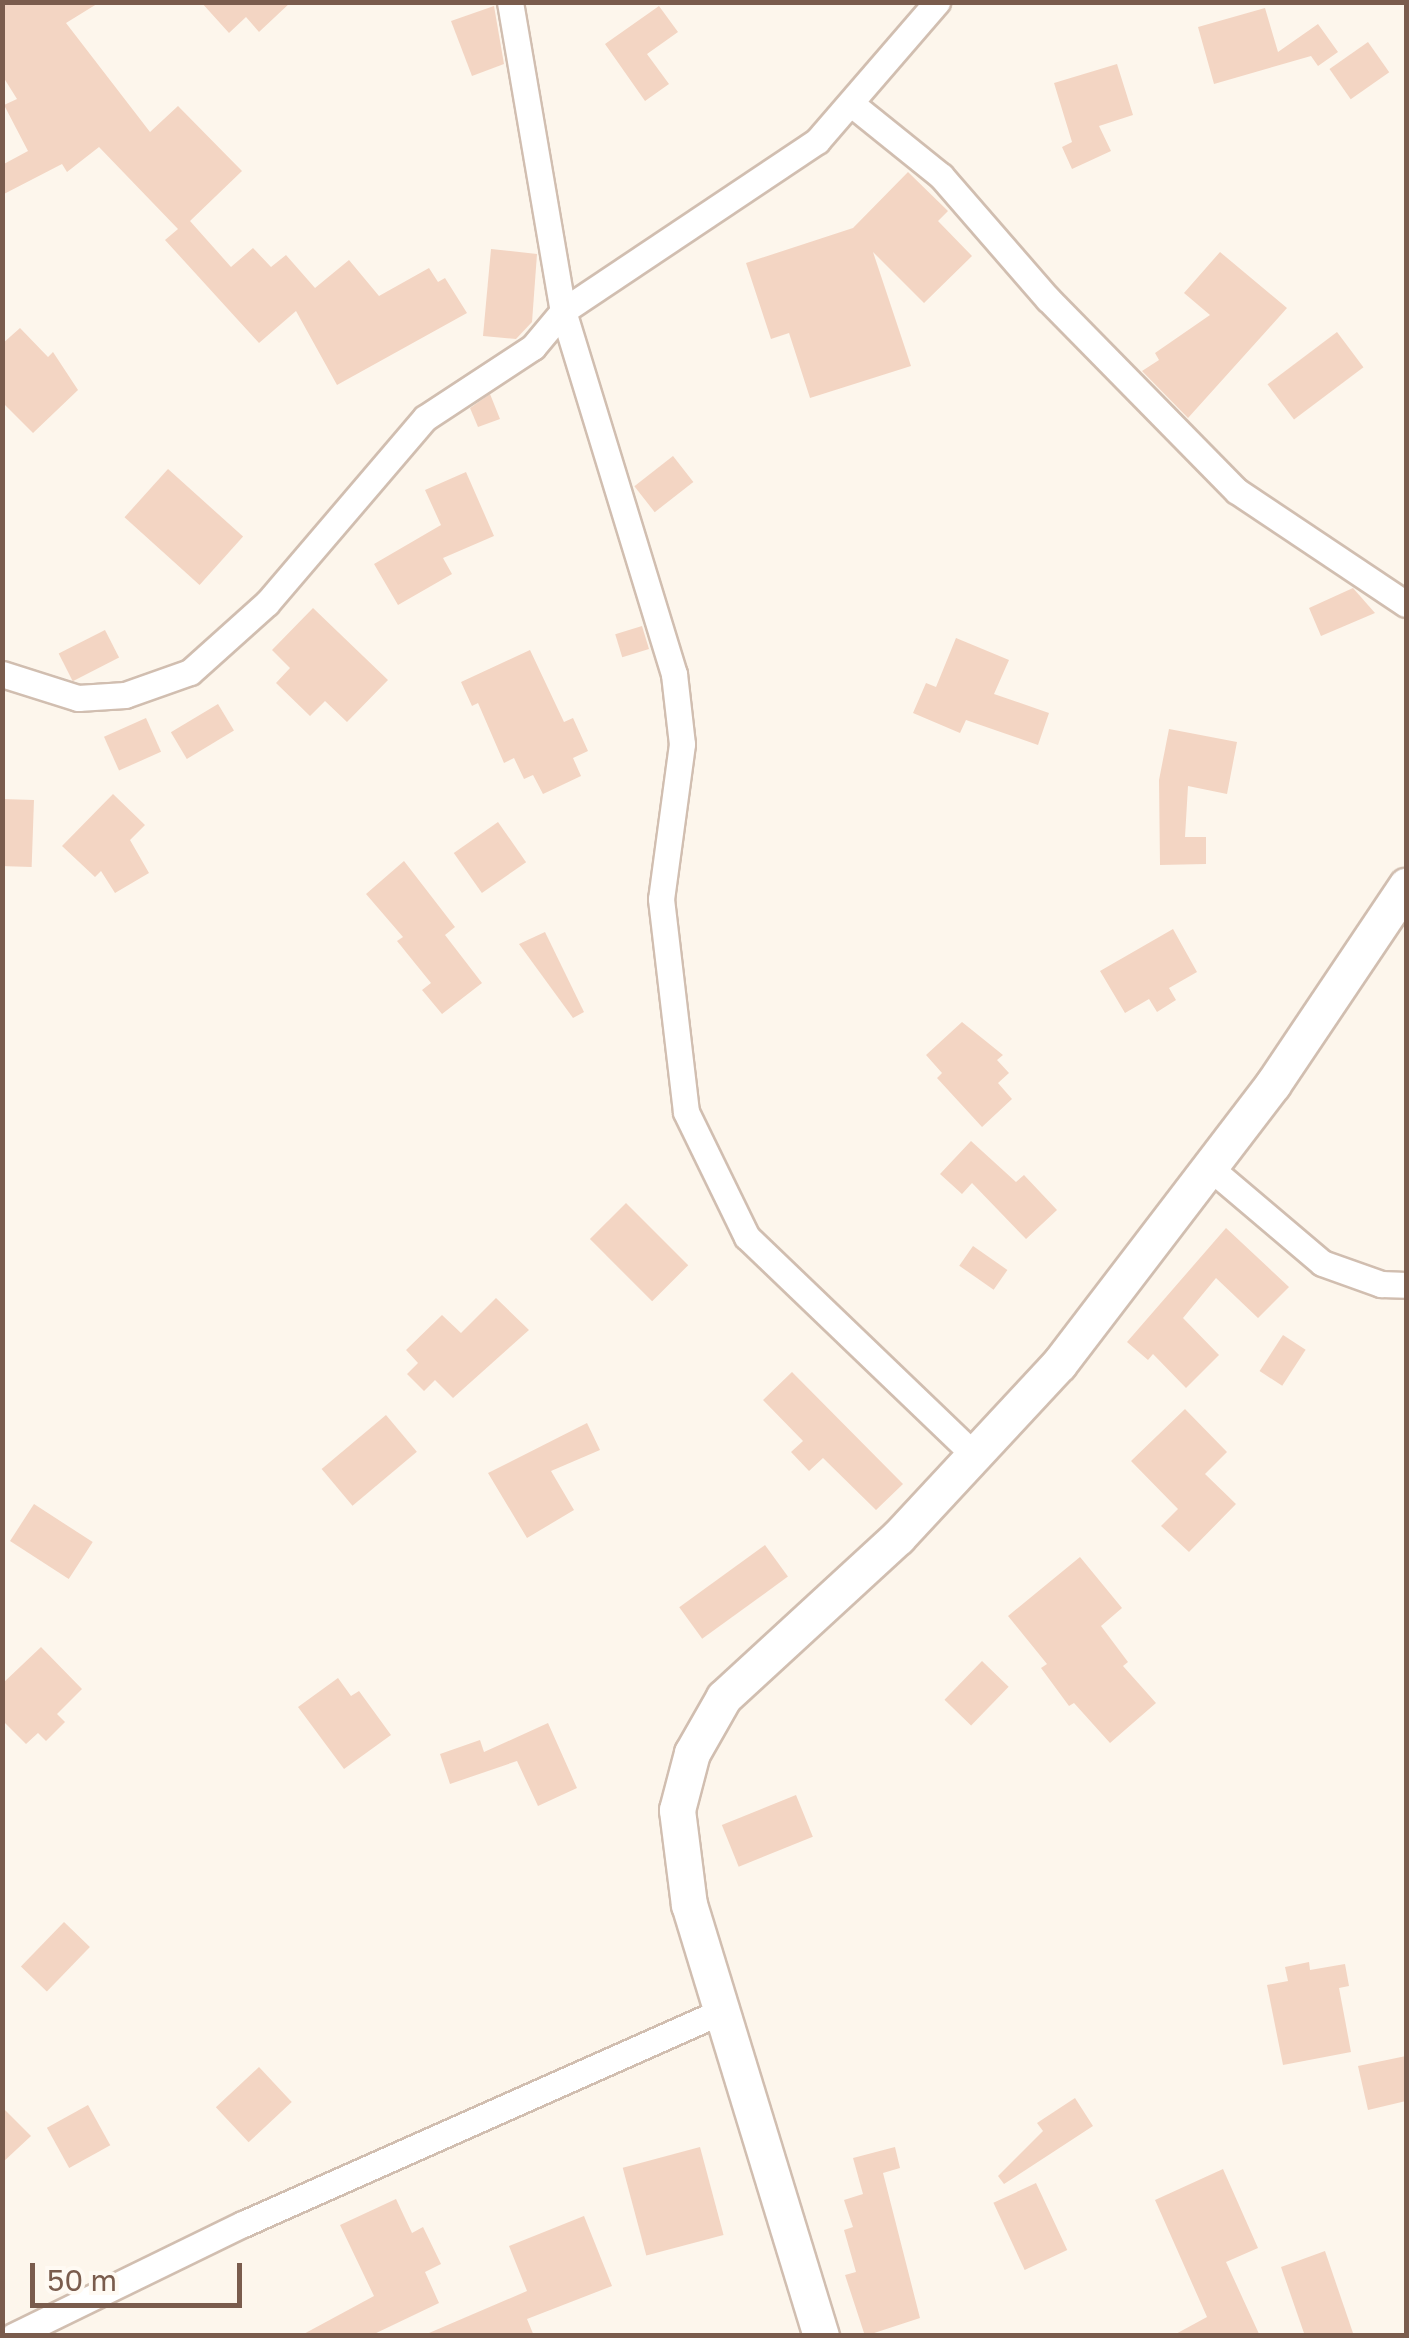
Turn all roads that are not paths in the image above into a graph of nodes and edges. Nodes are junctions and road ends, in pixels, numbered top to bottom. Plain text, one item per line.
1 (510, 2) edge
2 (936, 2) edge
3 (853, 104) junction
4 (563, 311) junction
5 (1406, 604) edge
6 (2, 674) edge
7 (1406, 886) edge
8 (1209, 1167) junction
9 (1406, 1285) edge
10 (974, 1455) junction
11 (722, 2012) junction
12 (13, 2336) edge
13 (822, 2336) edge

1 - 4 street
2 - 3 street
3 - 4 street
3 - 5 street
4 - 6 street
4 - 10 street
7 - 8 main road
8 - 9 street
8 - 10 main road
10 - 11 main road
11 - 12 street
11 - 13 main road

